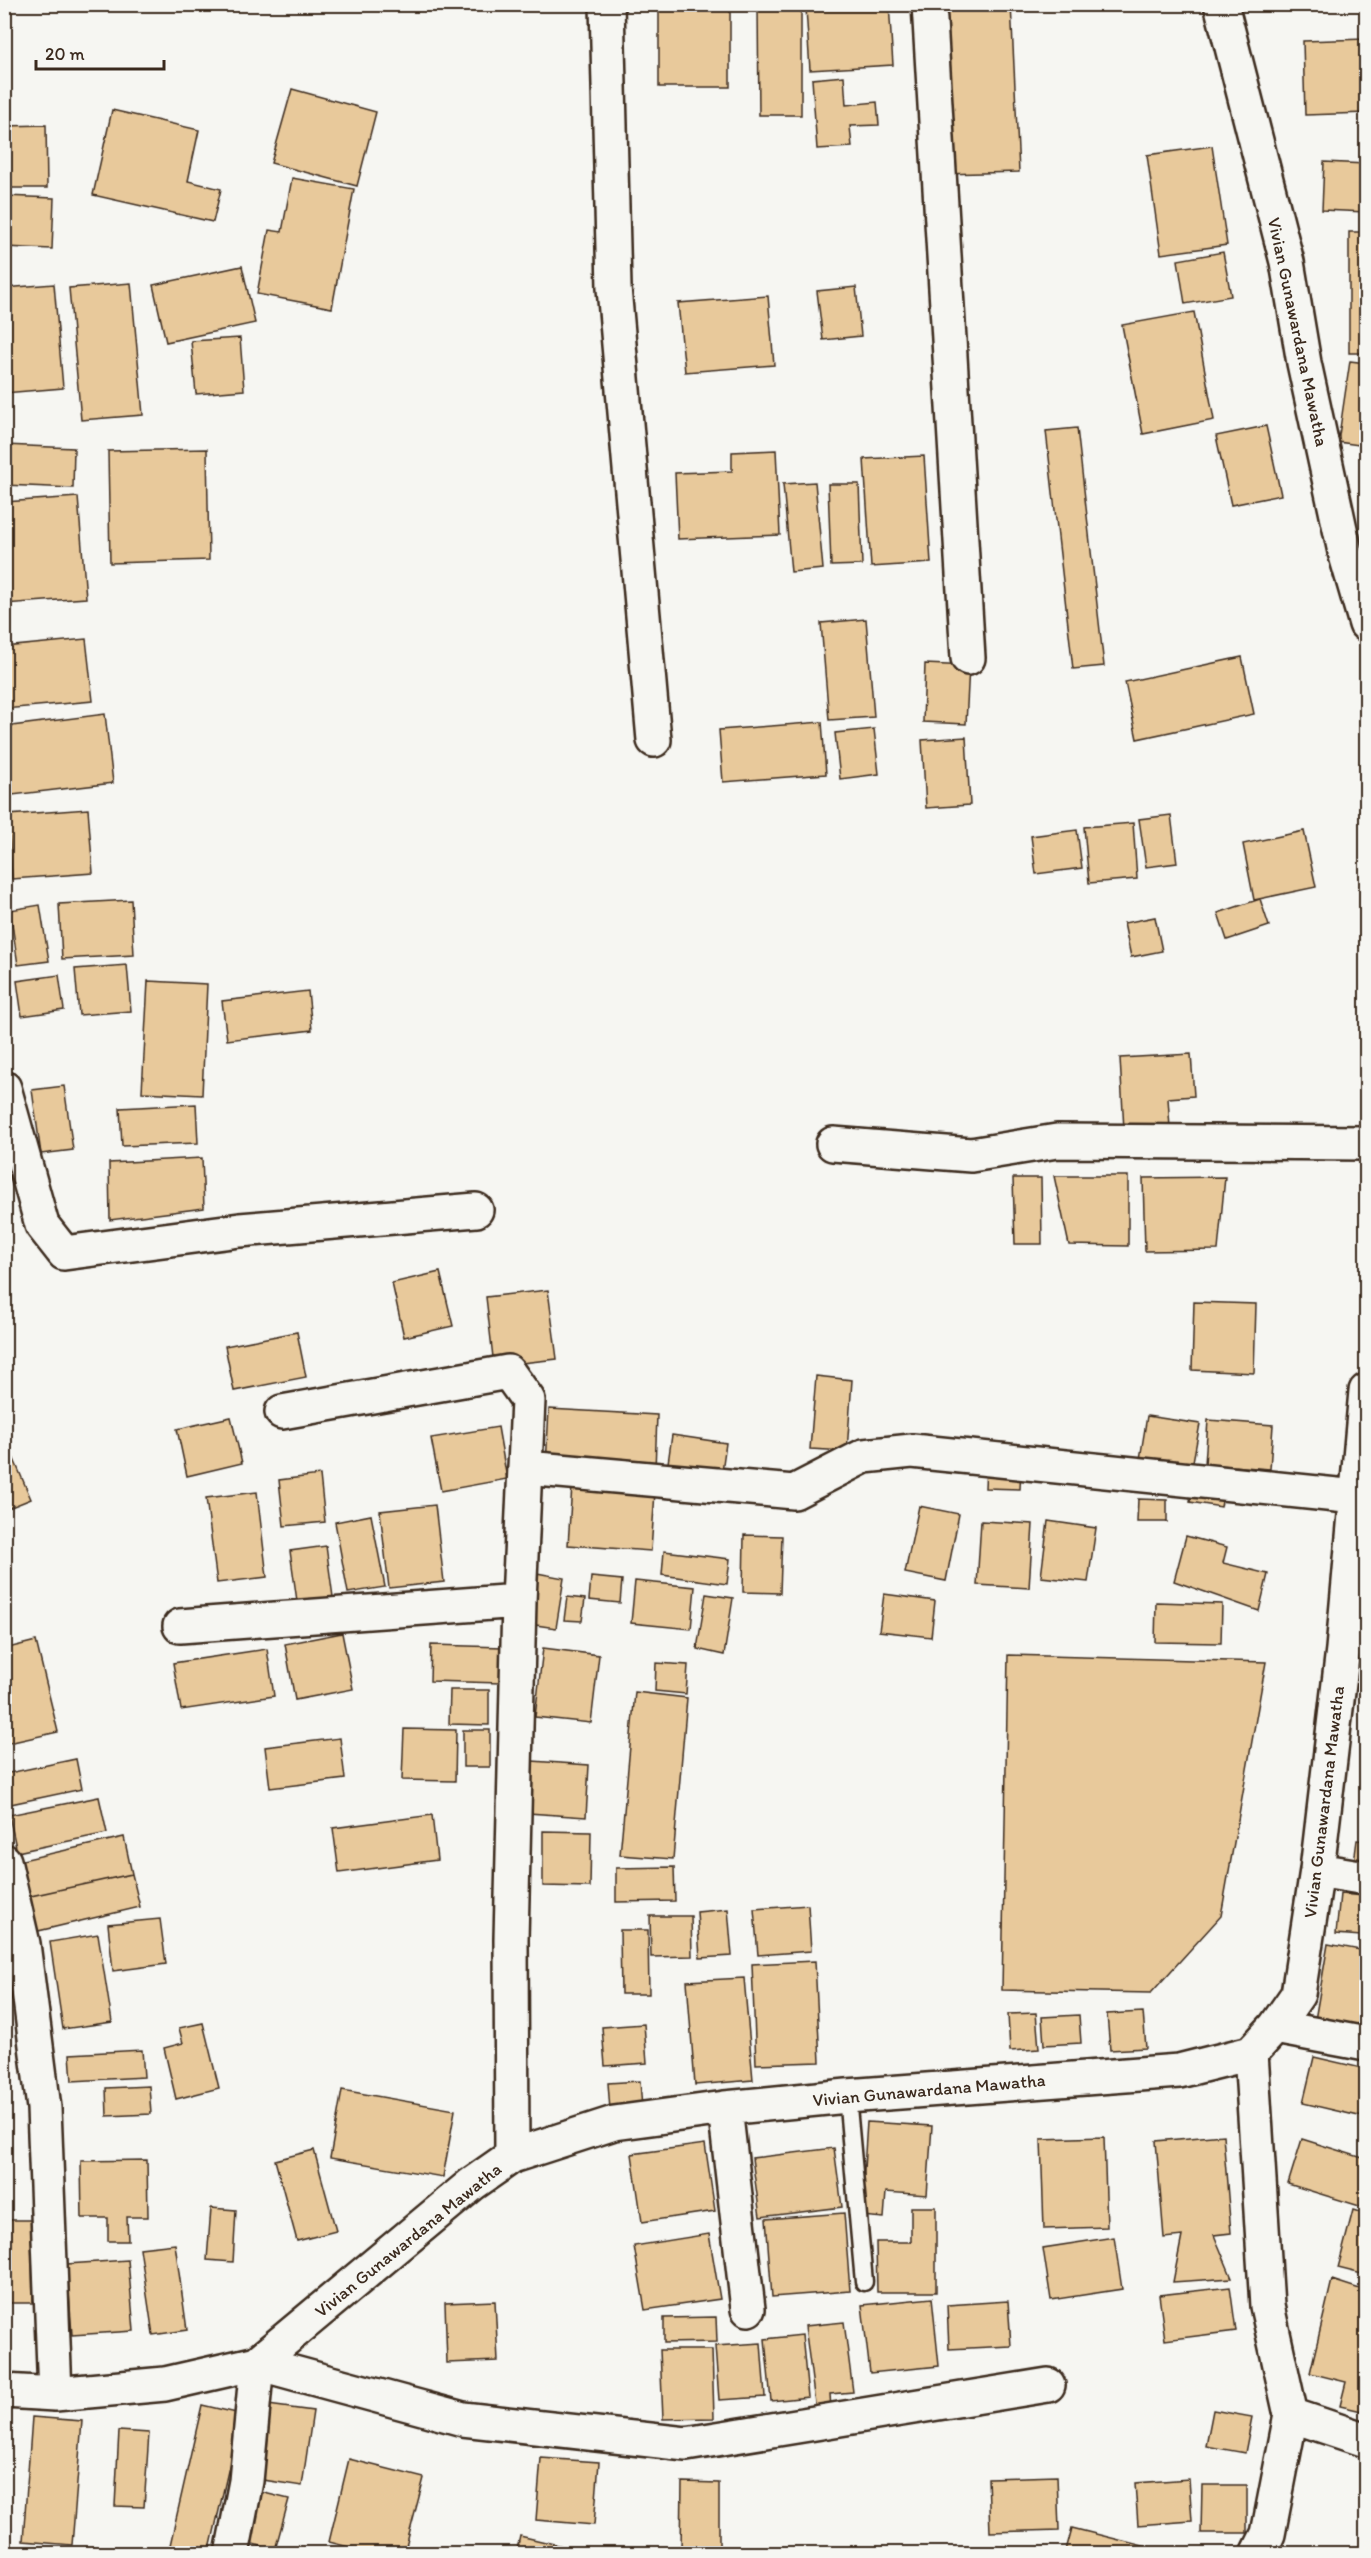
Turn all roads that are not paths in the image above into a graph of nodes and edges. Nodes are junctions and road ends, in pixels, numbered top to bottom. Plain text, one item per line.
1 (607, 4) edge
2 (929, 4) edge
3 (1221, 4) edge
4 (1366, 624) edge
5 (968, 658) dead end
6 (654, 740) dead end
7 (4, 1088) edge
8 (1366, 1143) edge
9 (833, 1144) dead end
10 (477, 1210) dead end
11 (1366, 1390) edge
12 (282, 1412) dead end
13 (526, 1468) junction
14 (1356, 1497) junction
15 (519, 1601) junction
16 (180, 1626) dead end
17 (1355, 1650) edge
18 (4, 1861) edge
19 (1317, 1870) junction
20 (1366, 1878) edge
21 (1275, 2027) junction
22 (1366, 2044) edge
23 (1251, 2052) junction
24 (847, 2096) junction
25 (725, 2108) junction
26 (512, 2156) junction
27 (864, 2282) dead end
28 (748, 2309) dead end
29 (257, 2363) junction
30 (1048, 2385) dead end
31 (4, 2391) edge
32 (55, 2394) junction
33 (1291, 2415) junction
34 (1366, 2440) edge
35 (232, 2553) edge
36 (1258, 2553) edge

1 - 6 street
2 - 5 street
3 - 4 street, Vivian Gunawardana Mawatha
7 - 10 street
8 - 9 street
11 - 14 street, Vivian Gunawardana Mawatha
12 - 13 street
13 - 14 street
13 - 15 street
14 - 17 street, Vivian Gunawardana Mawatha
15 - 16 street
15 - 26 street
17 - 19 street, Vivian Gunawardana Mawatha
18 - 32 street
19 - 20 street
19 - 21 street, Vivian Gunawardana Mawatha
21 - 22 street
21 - 23 street, Vivian Gunawardana Mawatha
23 - 24 street, Vivian Gunawardana Mawatha
23 - 33 street
24 - 25 street, Vivian Gunawardana Mawatha
24 - 27 lane
25 - 26 street, Vivian Gunawardana Mawatha
25 - 28 street
26 - 29 street, Vivian Gunawardana Mawatha
29 - 30 street
29 - 32 street, Vivian Gunawardana Mawatha
29 - 35 street
31 - 32 street, Vivian Gunawardana Mawatha
33 - 34 street
33 - 36 street

